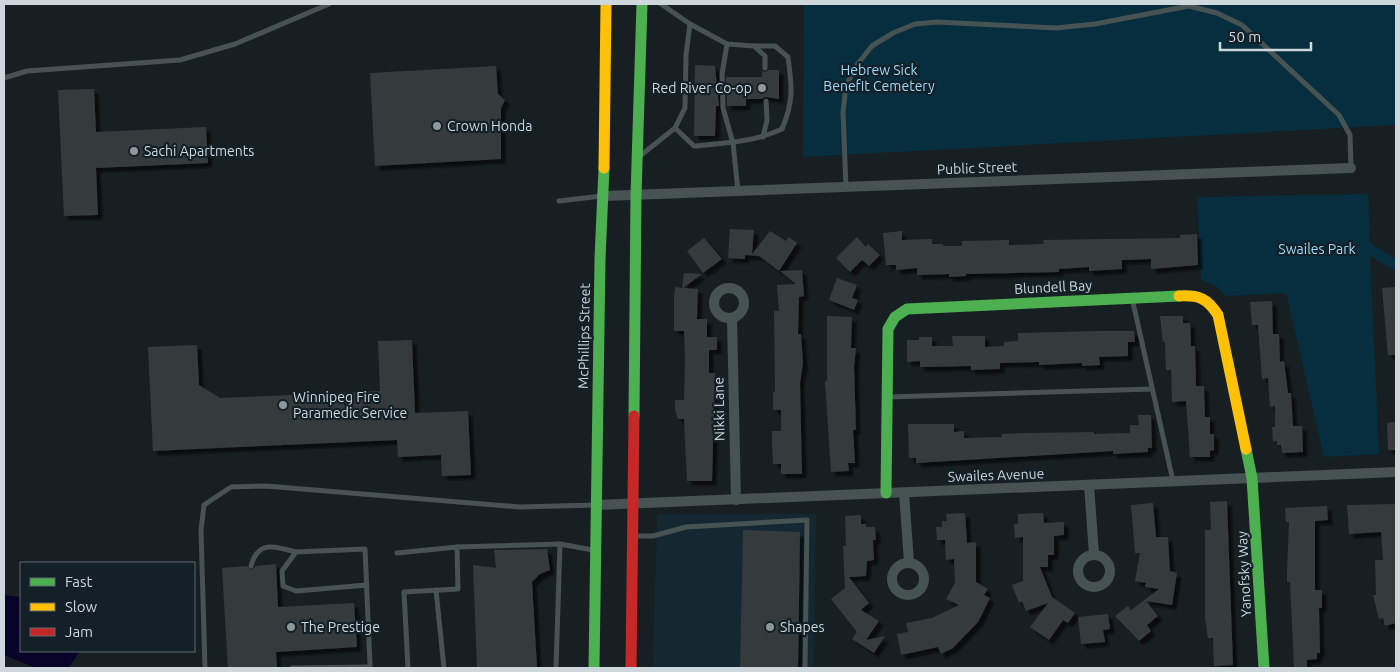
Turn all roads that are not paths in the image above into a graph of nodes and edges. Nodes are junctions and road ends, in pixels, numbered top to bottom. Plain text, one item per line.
1 (329, 4) edge
2 (606, 4) edge
3 (642, 4) edge
4 (661, 4) edge
5 (690, 24) junction
6 (727, 44) junction
7 (754, 46) junction
8 (765, 68) dead end
9 (4, 78) edge
10 (766, 101) dead end
11 (675, 128) junction
12 (763, 137) junction
13 (733, 143) junction
14 (637, 159) junction
15 (1351, 168) joint
16 (846, 186) junction
17 (738, 191) junction
18 (604, 196) junction
19 (636, 196) junction
20 (559, 201) dead end
21 (1132, 297) junction
22 (732, 318) dead end
23 (1152, 389) junction
24 (886, 398) junction
25 (1396, 472) edge
26 (1252, 478) junction
27 (1173, 481) junction
28 (1089, 485) junction
29 (886, 493) junction
30 (904, 493) junction
31 (736, 500) junction
32 (633, 504) junction
33 (597, 505) junction
34 (632, 536) junction
35 (560, 544) junction
36 (457, 548) junction
37 (596, 550) junction
38 (296, 552) junction
39 (397, 553) dead end
40 (1094, 554) dead end
41 (909, 562) dead end
42 (251, 566) dead end
43 (367, 585) junction
44 (436, 590) junction
45 (370, 667) edge
46 (205, 668) edge
47 (292, 668) edge
48 (408, 668) edge
49 (444, 668) edge
50 (556, 668) edge
51 (594, 668) edge
52 (631, 668) edge
53 (805, 668) edge
54 (1264, 668) edge

1 - 9 lane
2 - 18 main road, McPhillips Street
3 - 14 main road
4 - 5 lane
5 - 6 lane
5 - 11 lane
6 - 7 lane
6 - 13 lane
7 - 8 lane
7 - 12 lane
10 - 12 lane
11 - 13 lane
11 - 14 lane
12 - 13 lane
13 - 17 lane
14 - 19 main road
15 - 16 street, Public Street
15 - 16 lane
16 - 17 street, Public Street
17 - 19 street, Public Street
18 - 19 street, Public Street
18 - 20 lane
18 - 33 main road, McPhillips Street
19 - 32 main road
21 - 23 lane
21 - 24 main road, Blundell Bay
21 - 26 main road, Blundell Bay
22 - 31 street, Nikki Lane
23 - 24 lane
23 - 27 lane
24 - 29 main road, Blundell Bay
25 - 26 street, Swailes Avenue
26 - 27 street, Swailes Avenue
26 - 54 main road, Yanofsky Way
27 - 28 street, Swailes Avenue
28 - 30 street, Swailes Avenue
28 - 40 street
29 - 30 street, Swailes Avenue
29 - 31 street, Swailes Avenue
30 - 41 street
31 - 32 street, Swailes Avenue
32 - 33 street, Swailes Avenue
32 - 34 main road
33 - 37 main road, McPhillips Street
33 - 46 lane
34 - 52 main road
34 - 53 lane
35 - 36 lane
35 - 37 lane
35 - 50 lane
36 - 39 lane
36 - 44 lane
37 - 51 main road, McPhillips Street
38 - 42 lane
38 - 43 lane
38 - 43 lane
43 - 45 lane
44 - 48 lane
44 - 49 lane
45 - 47 lane

